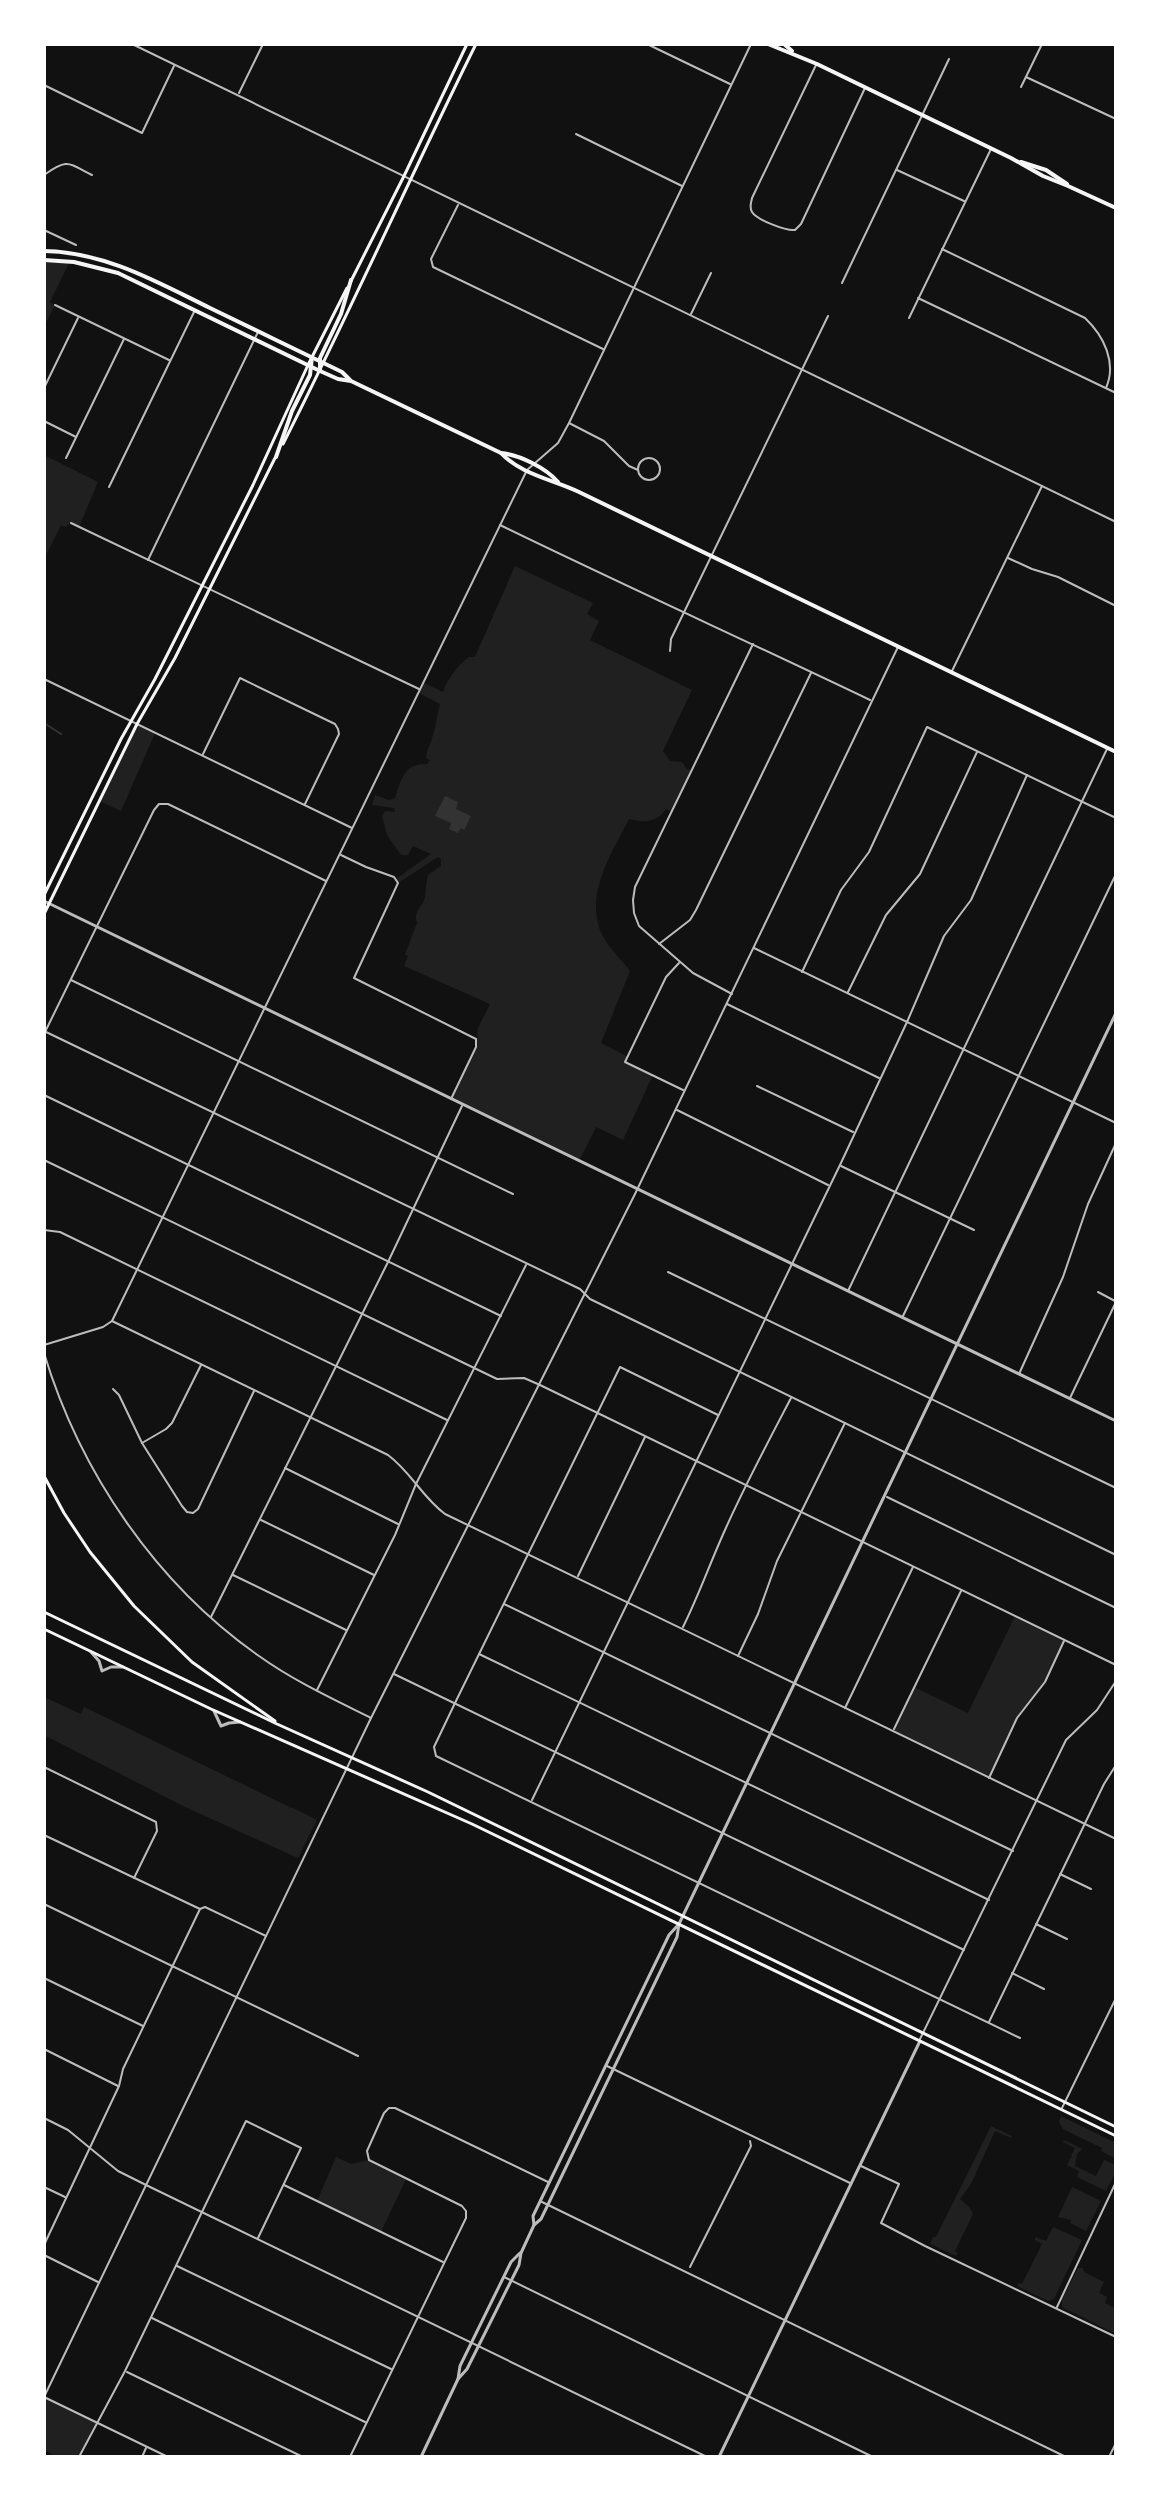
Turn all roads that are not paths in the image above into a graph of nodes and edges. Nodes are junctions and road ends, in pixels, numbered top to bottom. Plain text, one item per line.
1 (132, 44) edge
2 (263, 44) edge
3 (467, 44) edge
4 (476, 44) edge
5 (647, 44) edge
6 (751, 44) edge
7 (768, 44) edge
8 (784, 44) edge
9 (1042, 44) edge
10 (1111, 44) edge
11 (1116, 46) edge
12 (794, 53) junction
13 (949, 59) dead end
14 (817, 64) junction
15 (175, 65) junction
16 (1026, 77) junction
17 (44, 85) edge
18 (731, 85) junction
19 (865, 87) junction
20 (1021, 87) dead end
21 (238, 95) junction
22 (924, 116) junction
23 (1116, 119) edge
24 (576, 134) dead end
25 (992, 148) junction
26 (897, 170) junction
27 (44, 175) edge
28 (92, 175) dead end
29 (404, 176) junction
30 (410, 179) junction
31 (683, 186) junction
32 (965, 202) junction
33 (459, 203) junction
34 (1116, 208) edge
35 (44, 230) edge
36 (76, 245) dead end
37 (942, 249) junction
38 (44, 251) edge
39 (44, 260) edge
40 (711, 273) dead end
41 (351, 280) junction
42 (842, 283) dead end
43 (634, 288) junction
44 (918, 298) junction
45 (55, 305) dead end
46 (196, 309) junction
47 (690, 315) junction
48 (79, 316) junction
49 (828, 316) dead end
50 (909, 318) dead end
51 (258, 331) junction
52 (255, 338) junction
53 (124, 339) junction
54 (604, 349) junction
55 (312, 357) junction
56 (170, 361) junction
57 (322, 362) junction
58 (310, 366) junction
59 (802, 369) junction
60 (320, 371) junction
61 (351, 381) junction
62 (44, 388) edge
63 (1106, 388) junction
64 (1116, 393) edge
65 (44, 421) edge
66 (569, 423) junction
67 (77, 437) junction
68 (501, 453) junction
69 (276, 457) junction
70 (66, 458) dead end
71 (533, 465) junction
72 (527, 470) junction
73 (637, 470) junction
74 (558, 482) junction
75 (1042, 486) junction
76 (109, 487) dead end
77 (1116, 522) edge
78 (71, 523) dead end
79 (500, 525) junction
80 (712, 556) junction
81 (1007, 557) junction
82 (148, 560) junction
83 (202, 584) junction
84 (210, 588) junction
85 (1116, 606) edge
86 (683, 614) junction
87 (753, 644) junction
88 (898, 646) junction
89 (670, 651) dead end
90 (812, 672) junction
91 (952, 672) junction
92 (44, 679) edge
93 (420, 690) junction
94 (872, 701) junction
95 (130, 721) junction
96 (137, 724) junction
97 (1107, 748) junction
98 (978, 751) junction
99 (1116, 752) edge
100 (203, 755) junction
101 (1027, 775) junction
102 (1081, 801) junction
103 (305, 805) junction
104 (1116, 818) edge
105 (353, 828) junction
106 (340, 855) junction
107 (1116, 874) edge
108 (327, 881) junction
109 (44, 898) edge
110 (49, 903) junction
111 (44, 914) edge
112 (98, 928) junction
113 (659, 944) junction
114 (754, 948) junction
115 (680, 962) junction
116 (802, 972) junction
117 (71, 980) junction
118 (848, 993) junction
119 (732, 994) junction
120 (727, 1004) junction
121 (265, 1009) junction
122 (1116, 1013) edge
123 (907, 1022) junction
124 (44, 1032) edge
125 (962, 1049) junction
126 (240, 1062) junction
127 (1018, 1076) junction
128 (880, 1078) junction
129 (757, 1086) dead end
130 (685, 1091) junction
131 (44, 1095) edge
132 (451, 1099) junction
133 (1073, 1103) junction
134 (463, 1105) junction
135 (676, 1109) junction
136 (215, 1113) junction
137 (1116, 1123) edge
138 (854, 1133) junction
139 (1116, 1143) edge
140 (437, 1157) junction
141 (44, 1160) edge
142 (840, 1165) junction
143 (189, 1166) junction
144 (830, 1186) junction
145 (637, 1189) junction
146 (895, 1192) junction
147 (513, 1194) dead end
148 (412, 1209) junction
149 (164, 1218) junction
150 (950, 1219) junction
151 (44, 1230) edge
152 (974, 1230) dead end
153 (388, 1262) junction
154 (527, 1264) junction
155 (791, 1264) junction
156 (139, 1270) junction
157 (668, 1272) dead end
158 (848, 1291) junction
159 (1098, 1292) dead end
160 (585, 1295) junction
161 (1116, 1301) edge
162 (361, 1314) junction
163 (501, 1316) junction
164 (765, 1318) junction
165 (902, 1318) junction
166 (112, 1321) junction
167 (44, 1345) edge
168 (958, 1345) junction
169 (44, 1353) edge
170 (201, 1364) junction
171 (335, 1365) junction
172 (474, 1369) junction
173 (739, 1371) junction
174 (1019, 1374) junction
175 (540, 1385) junction
176 (113, 1389) dead end
177 (255, 1390) junction
178 (792, 1397) junction
179 (931, 1399) junction
180 (1069, 1399) junction
181 (597, 1413) junction
182 (718, 1415) junction
183 (309, 1416) junction
184 (448, 1420) junction
185 (1116, 1421) edge
186 (846, 1422) junction
187 (645, 1436) junction
188 (142, 1443) junction
189 (905, 1451) junction
190 (696, 1461) junction
191 (284, 1468) junction
192 (44, 1476) edge
193 (416, 1484) junction
194 (746, 1485) junction
195 (1116, 1488) edge
196 (885, 1496) junction
197 (801, 1512) junction
198 (259, 1519) junction
199 (399, 1524) junction
200 (469, 1526) junction
201 (863, 1542) junction
202 (528, 1554) junction
203 (1116, 1555) edge
204 (913, 1566) junction
205 (233, 1575) junction
206 (375, 1575) junction
207 (577, 1578) junction
208 (961, 1590) junction
209 (627, 1602) junction
210 (504, 1604) junction
211 (1116, 1608) edge
212 (45, 1613) edge
213 (211, 1617) junction
214 (44, 1629) edge
215 (682, 1629) junction
216 (347, 1630) junction
217 (1065, 1640) junction
218 (91, 1651) junction
219 (603, 1653) junction
220 (479, 1654) junction
221 (738, 1656) junction
222 (1116, 1665) edge
223 (127, 1668) junction
224 (394, 1674) junction
225 (1116, 1681) edge
226 (796, 1684) junction
227 (317, 1691) junction
228 (579, 1702) junction
229 (455, 1703) junction
230 (845, 1708) junction
231 (211, 1709) junction
232 (371, 1718) junction
233 (243, 1723) junction
234 (277, 1724) junction
235 (893, 1731) junction
236 (772, 1734) junction
237 (555, 1752) junction
238 (352, 1758) junction
239 (1116, 1765) edge
240 (44, 1767) edge
241 (348, 1768) junction
242 (989, 1778) junction
243 (747, 1783) junction
244 (1037, 1801) junction
245 (531, 1802) junction
246 (1084, 1824) junction
247 (723, 1833) junction
248 (44, 1835) edge
249 (1116, 1839) edge
250 (1013, 1851) junction
251 (1060, 1874) junction
252 (134, 1879) junction
253 (699, 1882) junction
254 (1091, 1889) dead end
255 (989, 1900) junction
256 (44, 1904) edge
257 (200, 1909) junction
258 (684, 1915) junction
259 (679, 1924) junction
260 (1036, 1924) junction
261 (266, 1936) junction
262 (1067, 1939) dead end
263 (964, 1950) junction
264 (173, 1966) junction
265 (1012, 1973) junction
266 (44, 1978) edge
267 (1044, 1989) dead end
268 (237, 1997) junction
269 (1116, 1998) edge
270 (940, 2000) junction
271 (988, 2023) junction
272 (144, 2026) junction
273 (923, 2033) junction
274 (1020, 2038) dead end
275 (920, 2041) junction
276 (44, 2049) edge
277 (358, 2056) dead end
278 (606, 2066) junction
279 (613, 2069) junction
280 (119, 2086) junction
281 (1065, 2102) junction
282 (1062, 2110) junction
283 (44, 2118) edge
284 (1116, 2127) edge
285 (1116, 2136) edge
286 (750, 2141) dead end
287 (90, 2148) junction
288 (860, 2165) junction
289 (1116, 2182) edge
290 (549, 2183) junction
291 (851, 2184) junction
292 (146, 2185) junction
293 (284, 2185) junction
294 (44, 2187) edge
295 (66, 2198) junction
296 (541, 2201) junction
297 (548, 2205) junction
298 (202, 2212) junction
299 (534, 2225) junction
300 (257, 2239) junction
301 (44, 2245) edge
302 (521, 2253) junction
303 (44, 2255) edge
304 (444, 2263) junction
305 (176, 2265) junction
306 (690, 2267) dead end
307 (504, 2276) junction
308 (511, 2280) junction
309 (99, 2282) junction
310 (1056, 2308) junction
311 (418, 2317) junction
312 (150, 2318) junction
313 (785, 2320) junction
314 (1116, 2337) edge
315 (471, 2343) junction
316 (479, 2346) junction
317 (392, 2370) junction
318 (125, 2371) junction
319 (458, 2379) junction
320 (748, 2396) junction
321 (44, 2397) edge
322 (96, 2422) junction
323 (367, 2423) junction
324 (1116, 2443) edge
325 (147, 2447) junction
326 (79, 2457) edge
327 (142, 2457) edge
328 (168, 2457) edge
329 (303, 2457) edge
330 (350, 2457) edge
331 (421, 2457) edge
332 (707, 2457) edge
333 (719, 2457) edge
334 (873, 2457) edge
335 (1066, 2457) edge
336 (1109, 2457) edge

1 - 15 street
2 - 21 street
3 - 29 main road
4 - 30 main road
5 - 18 street
6 - 18 street
7 - 12 main road
8 - 12 main road
9 - 16 street
10 - 11 street
12 - 14 main road
13 - 22 street
14 - 19 main road
14 - 19 street
15 - 17 street
15 - 21 street
16 - 20 street
16 - 23 street
18 - 31 street
19 - 22 main road
21 - 29 street
22 - 25 main road
22 - 26 street
24 - 31 street
25 - 32 street
25 - 34 main road
26 - 32 street
26 - 42 street
27 - 28 street
29 - 30 street
29 - 41 main road
30 - 33 street
30 - 57 main road
31 - 43 street
32 - 37 street
33 - 43 street
33 - 54 street
35 - 36 street
37 - 44 street
37 - 63 street
38 - 51 main road
39 - 46 main road
40 - 47 street
41 - 55 main road
41 - 57 main road
43 - 47 street
43 - 54 street
44 - 50 street
44 - 63 street
45 - 48 street
46 - 52 main road
46 - 56 street
47 - 59 street
48 - 53 street
48 - 62 street
49 - 59 street
51 - 52 street
51 - 55 main road
52 - 58 main road
52 - 82 street
53 - 56 street
53 - 67 street
54 - 66 street
55 - 57 main road
55 - 58 main road
56 - 76 street
57 - 60 main road
57 - 61 main road
58 - 60 main road
58 - 69 main road
58 - 83 main road
59 - 75 street
59 - 80 street
60 - 61 main road
60 - 69 main road
61 - 68 main road
63 - 64 street
65 - 67 street
66 - 71 street
66 - 73 street
67 - 70 street
68 - 71 main road
68 - 72 main road
69 - 84 main road
71 - 72 street
71 - 74 main road
72 - 74 main road
72 - 79 street
73 - 73 street
74 - 80 main road
75 - 77 street
75 - 81 street
78 - 82 street
79 - 86 street
79 - 93 street
80 - 86 street
80 - 88 main road
81 - 85 street
81 - 91 street
82 - 83 street
83 - 84 street
83 - 95 main road
84 - 93 street
84 - 96 main road
86 - 87 street
86 - 89 street
87 - 90 street
87 - 113 street
88 - 91 main road
88 - 94 street
90 - 94 street
90 - 113 street
91 - 97 main road
92 - 95 street
93 - 105 street
94 - 114 street
95 - 96 street
95 - 109 main road
96 - 100 street
96 - 110 main road
97 - 99 main road
97 - 102 street
98 - 101 street
98 - 116 street
98 - 118 street
100 - 103 street
100 - 103 street
101 - 102 street
101 - 123 street
102 - 104 street
102 - 125 street
103 - 105 street
105 - 106 street
106 - 108 street
106 - 132 street
107 - 127 street
108 - 112 street
108 - 121 street
109 - 110 street
110 - 111 main road
110 - 112 street
112 - 117 street
112 - 121 street
113 - 115 street
114 - 116 street
114 - 119 street
115 - 119 street
115 - 130 street
116 - 118 street
117 - 124 street
117 - 126 street
118 - 123 street
119 - 120 street
120 - 128 street
120 - 130 street
121 - 126 street
121 - 132 street
122 - 133 street
123 - 125 street
123 - 128 street
124 - 136 street
125 - 127 street
125 - 146 street
126 - 136 street
126 - 140 street
127 - 133 street
127 - 150 street
128 - 138 street
129 - 138 street
130 - 135 street
131 - 143 street
132 - 134 street
133 - 137 street
133 - 168 street
134 - 140 street
134 - 145 street
135 - 144 street
135 - 145 street
136 - 143 street
136 - 148 street
138 - 142 street
139 - 174 street
140 - 147 street
140 - 148 street
141 - 149 street
142 - 144 street
142 - 146 street
143 - 149 street
143 - 153 street
144 - 155 street
145 - 155 street
145 - 160 street
146 - 150 street
146 - 158 street
148 - 153 street
148 - 154 street
149 - 156 street
149 - 162 street
150 - 152 street
150 - 165 street
151 - 156 street
153 - 162 street
153 - 163 street
154 - 160 street
154 - 163 street
155 - 158 street
155 - 164 street
156 - 166 street
156 - 171 street
157 - 164 street
158 - 165 street
159 - 161 street
160 - 173 street
160 - 175 street
161 - 180 street
162 - 171 street
162 - 172 street
163 - 172 street
164 - 173 street
164 - 179 street
165 - 168 street
166 - 167 street
166 - 170 street
168 - 174 street
168 - 179 street
169 - 213 street
170 - 177 street
170 - 188 street
171 - 183 street
171 - 184 street
172 - 175 street
172 - 184 street
173 - 178 street
173 - 182 street
174 - 180 street
175 - 181 street
175 - 200 street
176 - 188 street
177 - 183 street
177 - 188 street
178 - 186 street
178 - 194 street
179 - 189 street
179 - 195 street
180 - 185 street
181 - 182 street
181 - 187 street
181 - 202 street
182 - 190 street
183 - 191 street
183 - 193 street
184 - 193 street
186 - 189 street
186 - 197 street
187 - 190 street
187 - 207 street
189 - 196 street
189 - 203 street
190 - 194 street
190 - 209 street
191 - 198 street
191 - 199 street
192 - 234 main road
193 - 199 street
193 - 200 street
194 - 197 street
194 - 215 street
196 - 201 street
196 - 211 street
197 - 201 street
197 - 221 street
198 - 205 street
198 - 206 street
199 - 206 street
200 - 202 street
200 - 224 street
201 - 204 street
201 - 226 street
202 - 207 street
202 - 210 street
204 - 208 street
204 - 230 street
205 - 213 street
205 - 216 street
206 - 216 street
207 - 209 street
208 - 217 street
208 - 235 street
209 - 215 street
209 - 219 street
210 - 219 street
210 - 220 street
212 - 234 main road
213 - 227 street
214 - 218 main road
215 - 221 street
216 - 227 street
217 - 222 street
217 - 242 street
218 - 223 main road
218 - 223 street
219 - 228 street
219 - 236 street
220 - 228 street
220 - 229 street
221 - 226 street
223 - 231 main road
224 - 229 street
224 - 232 street
225 - 244 street
226 - 230 street
226 - 236 street
227 - 232 street
228 - 237 street
228 - 243 street
229 - 237 street
229 - 245 street
230 - 235 street
231 - 233 main road
231 - 233 street
232 - 238 street
233 - 241 main road
234 - 238 main road
235 - 242 street
236 - 243 street
236 - 250 street
237 - 245 street
237 - 247 street
238 - 241 street
238 - 258 main road
239 - 246 street
240 - 252 street
241 - 259 main road
241 - 261 street
242 - 244 street
243 - 247 street
243 - 255 street
244 - 246 street
244 - 250 street
245 - 253 street
246 - 249 street
246 - 251 street
247 - 253 street
247 - 263 street
248 - 252 street
250 - 255 street
251 - 254 street
251 - 260 street
252 - 257 street
253 - 258 street
253 - 270 street
255 - 263 street
256 - 264 street
257 - 261 street
257 - 264 street
258 - 259 street
258 - 273 main road
259 - 275 main road
259 - 278 street
259 - 279 street
260 - 262 street
260 - 265 street
261 - 268 street
263 - 270 street
264 - 268 street
264 - 272 street
265 - 267 street
265 - 271 street
266 - 272 street
268 - 277 street
268 - 292 street
269 - 281 street
270 - 271 street
270 - 273 street
271 - 274 street
272 - 280 street
273 - 275 street
273 - 281 main road
275 - 282 main road
275 - 288 street
276 - 280 street
278 - 279 street
278 - 290 street
279 - 291 street
279 - 297 street
280 - 287 street
281 - 282 street
281 - 284 main road
282 - 285 main road
283 - 287 street
286 - 306 street
287 - 292 street
287 - 295 street
288 - 291 street
288 - 310 street
289 - 310 street
290 - 296 street
290 - 304 street
291 - 313 street
292 - 298 street
292 - 309 street
293 - 298 street
293 - 300 street
293 - 304 street
294 - 295 street
295 - 301 street
296 - 297 street
296 - 299 street
297 - 299 street
297 - 313 street
298 - 300 street
298 - 305 street
299 - 302 street
300 - 311 street
302 - 307 street
302 - 308 street
303 - 309 street
304 - 311 street
305 - 312 street
305 - 317 street
307 - 308 street
307 - 315 street
308 - 316 street
308 - 320 street
309 - 321 street
310 - 314 street
311 - 315 street
311 - 317 street
312 - 318 street
312 - 323 street
313 - 320 street
313 - 335 street
315 - 316 street
315 - 319 street
316 - 319 street
316 - 332 street
317 - 323 street
318 - 322 street
318 - 329 street
319 - 331 street
320 - 333 street
320 - 334 street
321 - 322 street
322 - 325 street
322 - 326 street
323 - 330 street
324 - 336 street
325 - 327 street
325 - 328 street

